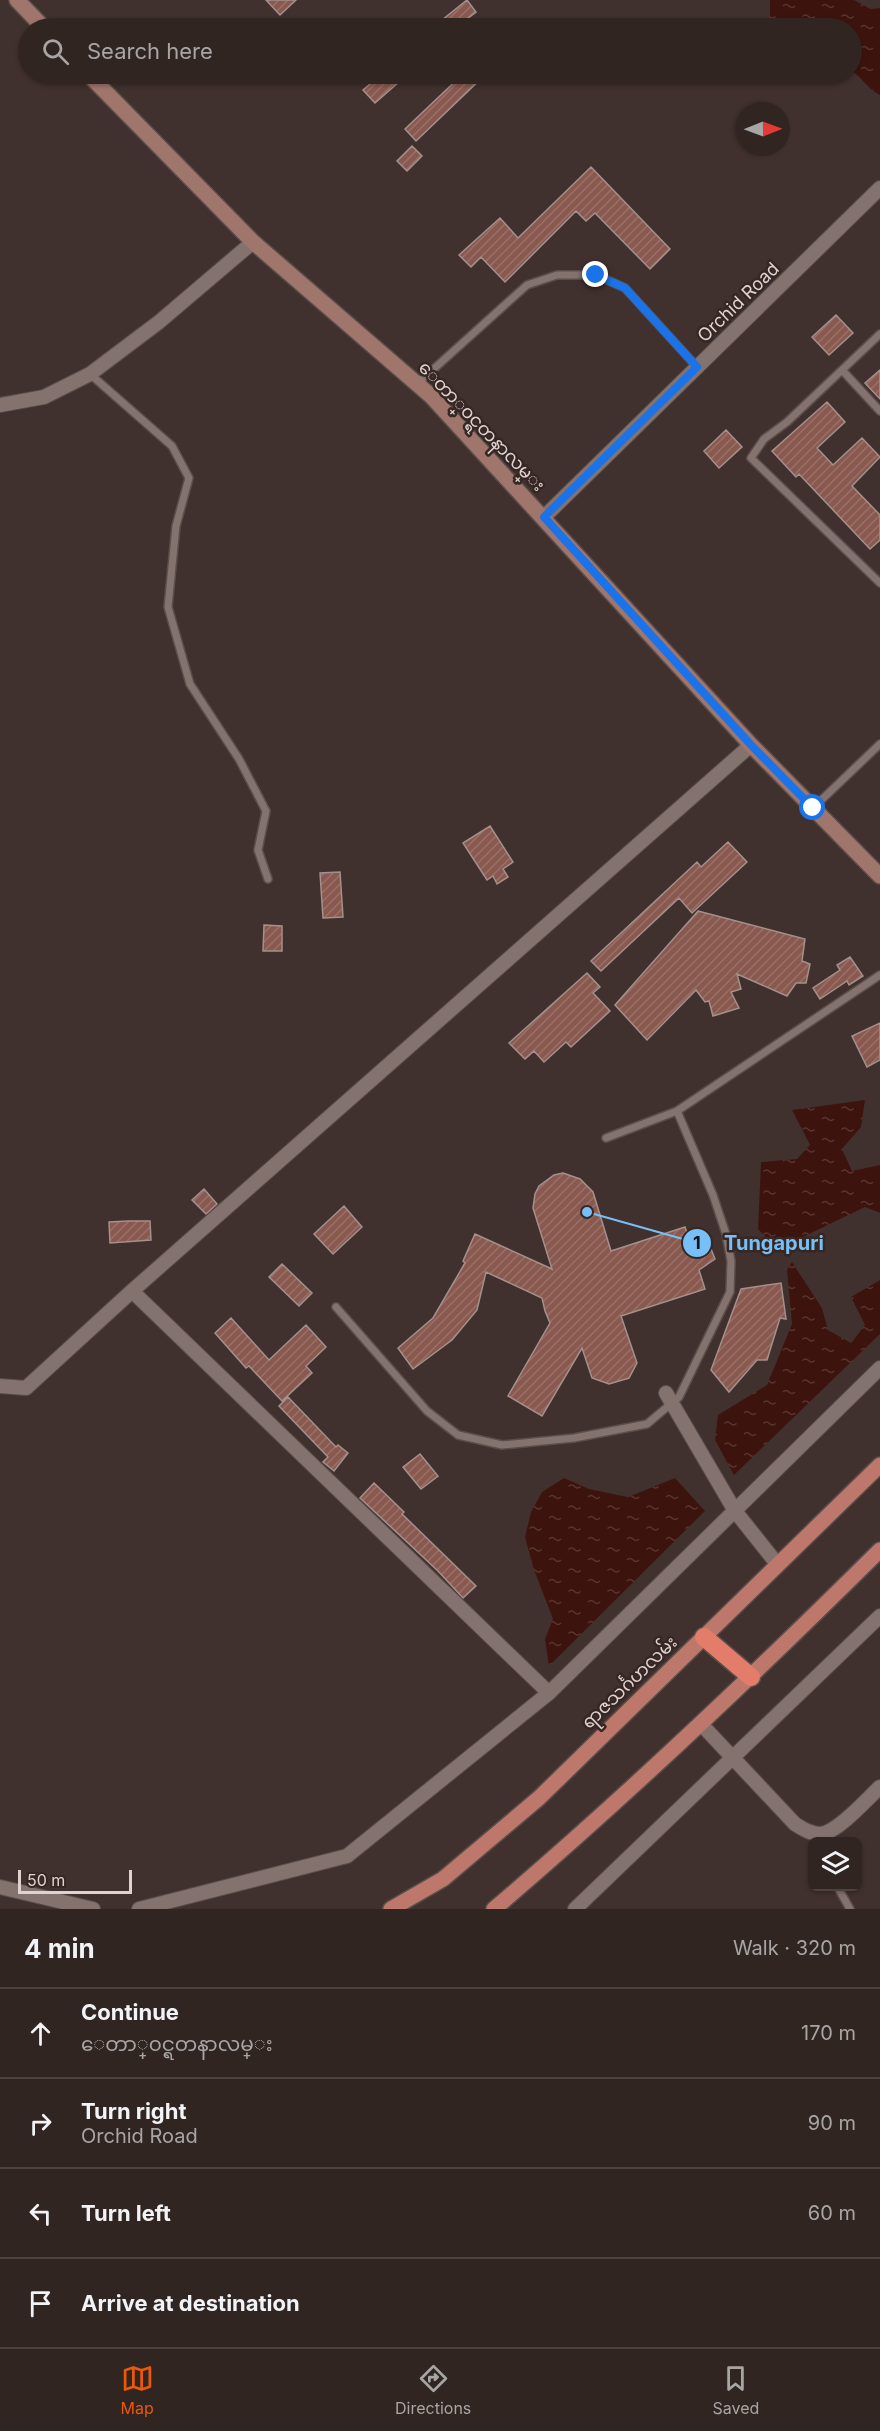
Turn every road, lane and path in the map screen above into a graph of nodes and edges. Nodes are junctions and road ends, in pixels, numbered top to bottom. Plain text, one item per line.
1 (16, 0) edge
2 (34, 18) edge
3 (98, 84) edge
4 (880, 188) edge
5 (253, 242) junction
6 (880, 334) edge
7 (697, 367) junction
8 (842, 370) junction
9 (90, 374) junction
10 (417, 384) junction
11 (0, 405) edge
12 (880, 411) edge
13 (544, 517) junction
14 (880, 583) edge
15 (880, 744) edge
16 (751, 745) junction
17 (813, 808) junction
18 (880, 876) edge
19 (268, 879) dead end
20 (880, 975) edge
21 (677, 1111) junction
22 (606, 1138) dead end
23 (132, 1291) junction
24 (336, 1307) dead end
25 (880, 1368) edge
26 (0, 1386) edge
27 (669, 1398) junction
28 (880, 1465) edge
29 (735, 1512) junction
30 (880, 1550) edge
31 (778, 1565) junction
32 (880, 1616) edge
33 (704, 1637) junction
34 (751, 1677) junction
35 (549, 1693) junction
36 (701, 1724) junction
37 (732, 1759) junction
38 (880, 1787) edge
39 (812, 1837) edge
40 (0, 1887) edge
41 (839, 1891) edge
42 (93, 1909) edge
43 (139, 1909) edge
44 (391, 1909) edge
45 (494, 1909) edge
46 (575, 1909) edge
47 (850, 1909) edge

1 - 2 main road
3 - 5 main road, ေတာ္၀င္ရတနာလမ္း
4 - 7 street, Orchid Road
5 - 9 street
5 - 10 main road, ေတာ္၀င္ရတနာလမ္း
6 - 8 lane
7 - 10 lane
7 - 13 street, Orchid Road
8 - 12 lane
8 - 14 lane
9 - 11 street
9 - 19 lane
10 - 13 main road, ေတာ္၀င္ရတနာလမ္း
13 - 16 main road, ေတာ္၀င္ရတနာလမ္း
15 - 17 lane
16 - 17 main road, ေတာ္၀င္ရတနာလမ္း
16 - 23 street
17 - 18 main road, ေတာ္၀င္ရတနာလမ္း
20 - 21 lane
21 - 22 lane
21 - 27 lane
23 - 26 street
23 - 35 street
24 - 27 lane
25 - 29 street
27 - 29 street
28 - 31 main road, ရာဇသင်္ဂဟလမ်း
29 - 31 street
29 - 35 street
30 - 34 main road
31 - 33 main road, ရာဇသင်္ဂဟလမ်း
32 - 37 street
33 - 34 highway
33 - 44 main road, ရာဇသင်္ဂဟလမ်း
34 - 36 main road
35 - 43 street
36 - 37 street
36 - 45 main road
37 - 39 street
37 - 46 street
38 - 39 street
40 - 42 street
41 - 47 lane

